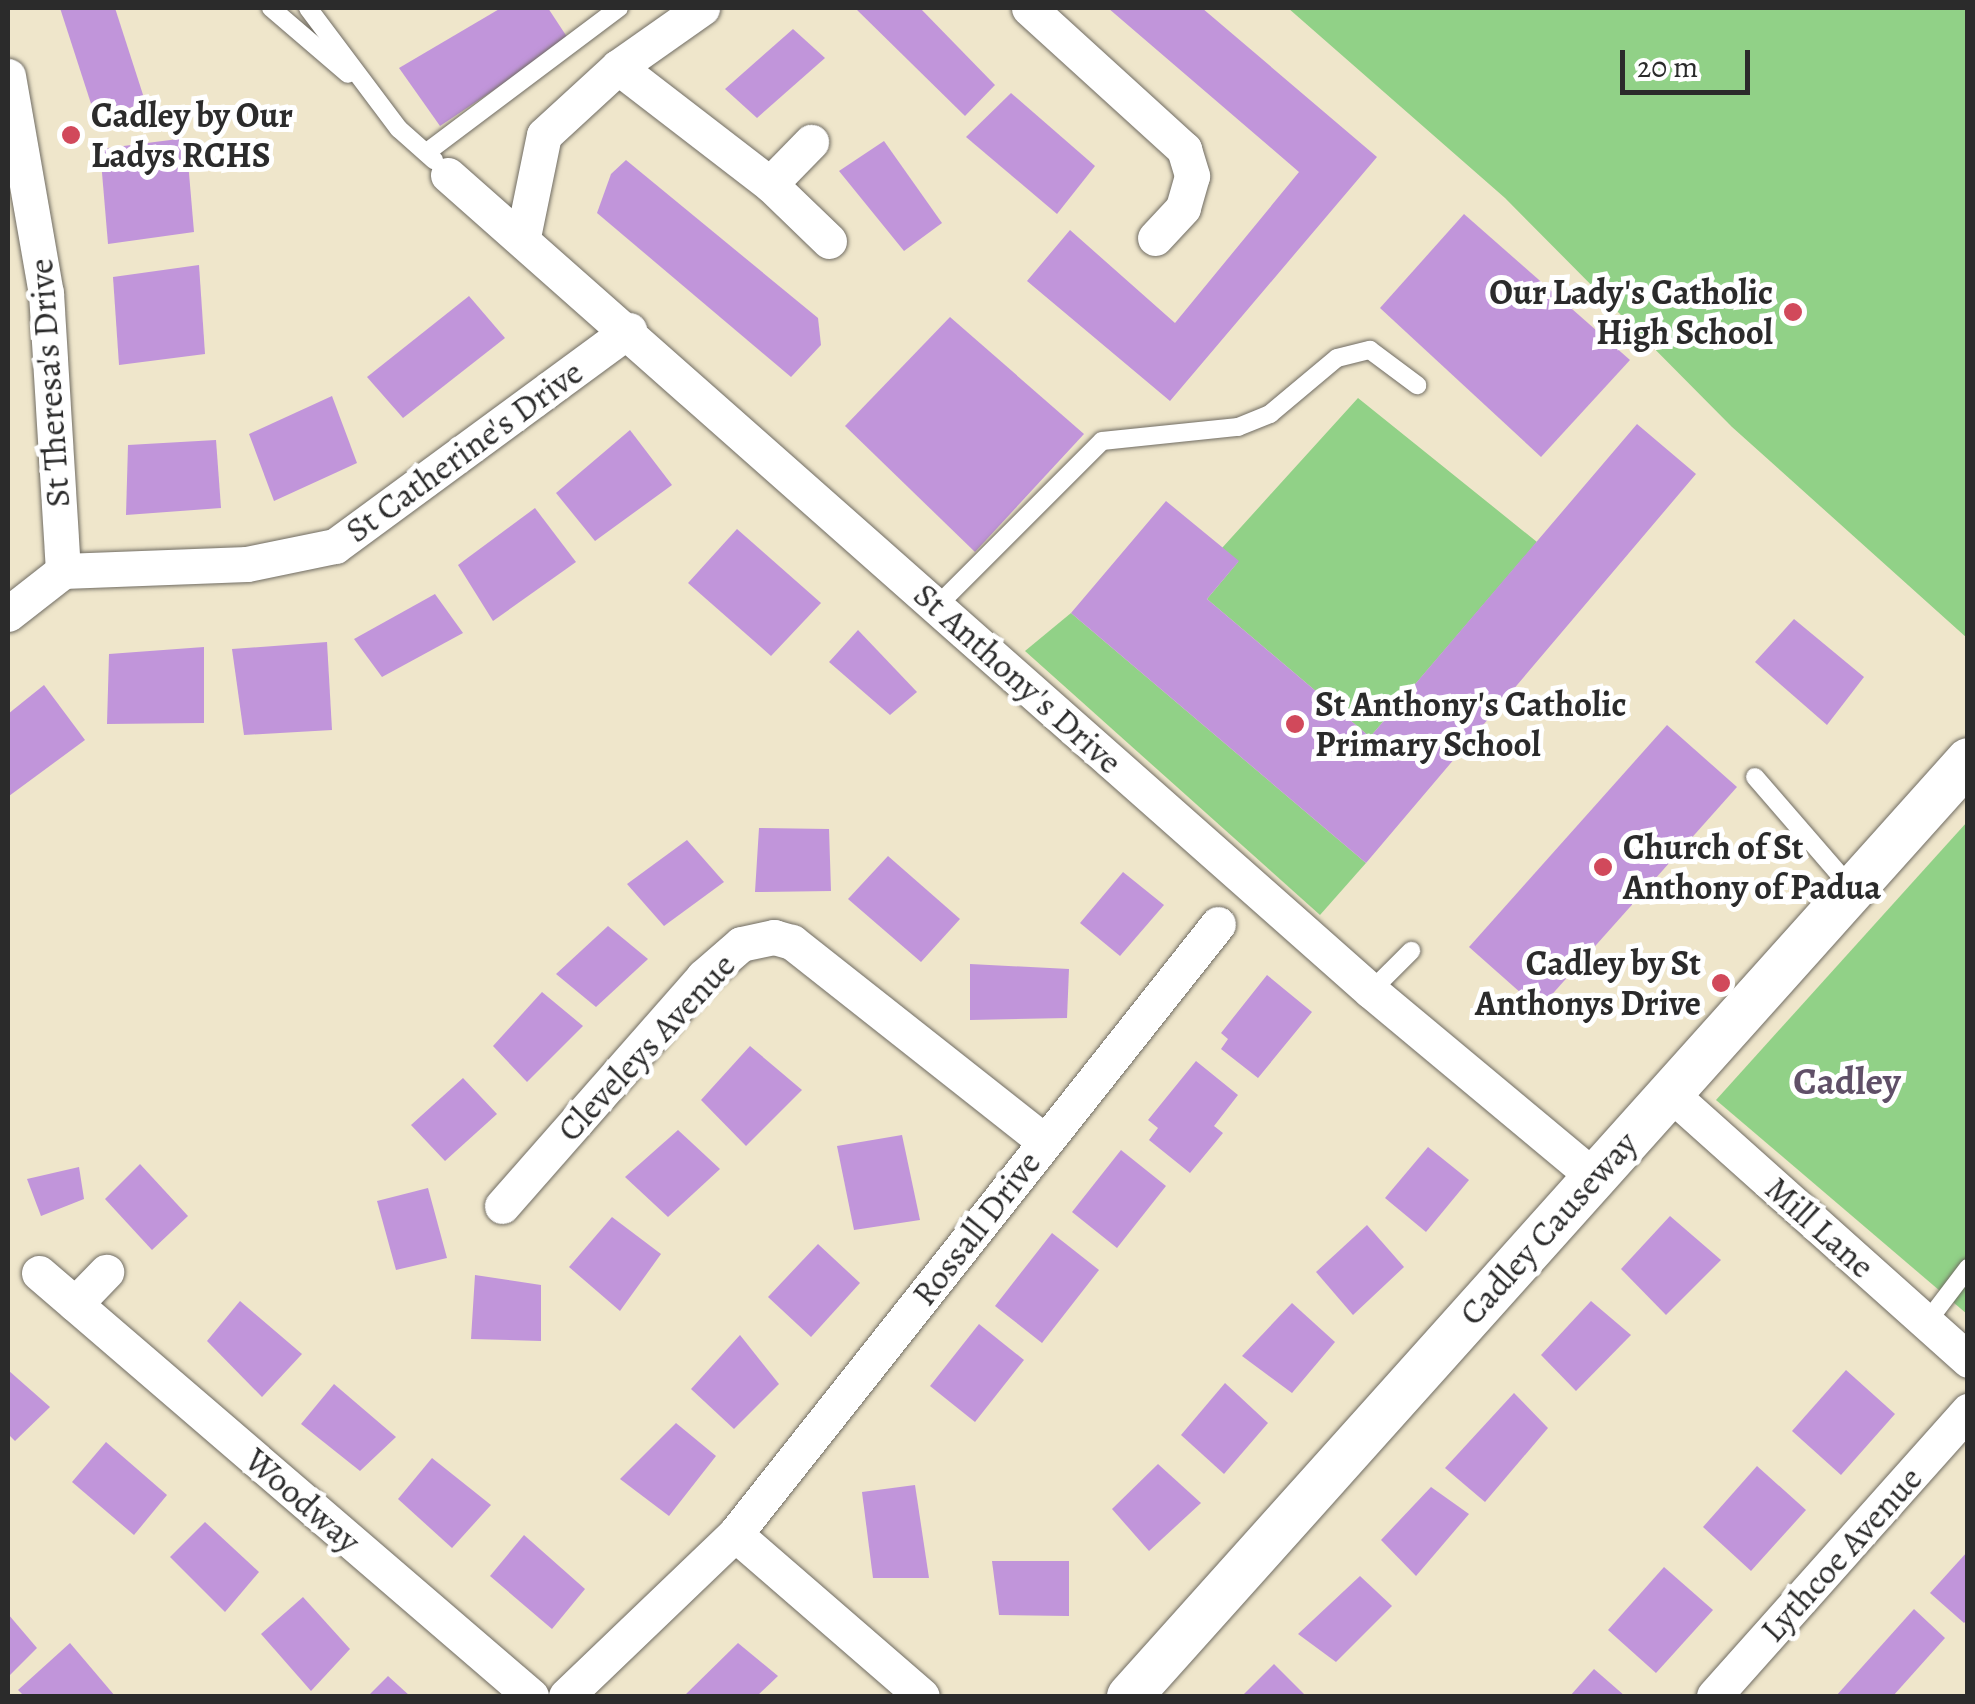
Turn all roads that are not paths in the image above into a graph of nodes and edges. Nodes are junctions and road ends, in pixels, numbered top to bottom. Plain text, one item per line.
1 (271, 8) edge
2 (308, 8) edge
3 (618, 8) edge
4 (702, 8) edge
5 (1030, 8) edge
6 (618, 68) junction
7 (8, 76) edge
8 (371, 94) junction
9 (811, 142) dead end
10 (437, 164) junction
11 (770, 184) junction
12 (524, 237) junction
13 (1156, 238) dead end
14 (829, 241) dead end
15 (628, 330) junction
16 (1417, 385) dead end
17 (62, 572) junction
18 (937, 606) junction
19 (8, 614) edge
20 (1968, 760) edge
21 (1755, 777) dead end
22 (1852, 889) junction
23 (1218, 924) dead end
24 (1411, 951) dead end
25 (1371, 991) junction
26 (1670, 1094) junction
27 (1044, 1140) junction
28 (1593, 1176) junction
29 (502, 1206) dead end
30 (1968, 1268) edge
31 (106, 1272) dead end
32 (39, 1273) dead end
33 (75, 1304) junction
34 (1927, 1322) junction
35 (1968, 1360) edge
36 (1968, 1411) edge
37 (735, 1534) junction
38 (531, 1696) edge
39 (566, 1696) edge
40 (922, 1696) edge
41 (1128, 1696) edge
42 (1714, 1696) edge

1 - 8 lane
2 - 8 lane
3 - 10 lane
4 - 6 street
5 - 13 street
6 - 11 street
6 - 12 street
7 - 17 street, St Theresa's Drive
8 - 10 lane
9 - 11 street
10 - 12 street, St Anthony's Drive
11 - 14 street
12 - 15 street, St Anthony's Drive
15 - 17 street, St Catherine's Drive
15 - 18 street, St Anthony's Drive
16 - 18 lane
17 - 19 street
18 - 25 street, St Anthony's Drive
20 - 22 street, Cadley Causeway
21 - 22 lane
22 - 26 street, Cadley Causeway
23 - 27 street, Rossall Drive
24 - 25 lane
25 - 28 street, St Anthony's Drive
26 - 28 street, Cadley Causeway
26 - 34 street, Mill Lane
27 - 29 street, Cleveleys Avenue
27 - 37 street, Rossall Drive
28 - 41 street, Cadley Causeway
30 - 34 lane
31 - 33 street
32 - 33 street, Woodway
33 - 38 street, Woodway
34 - 35 street, Mill Lane
36 - 42 street, Lythcoe Avenue
37 - 39 street, Rossall Drive
37 - 40 street

